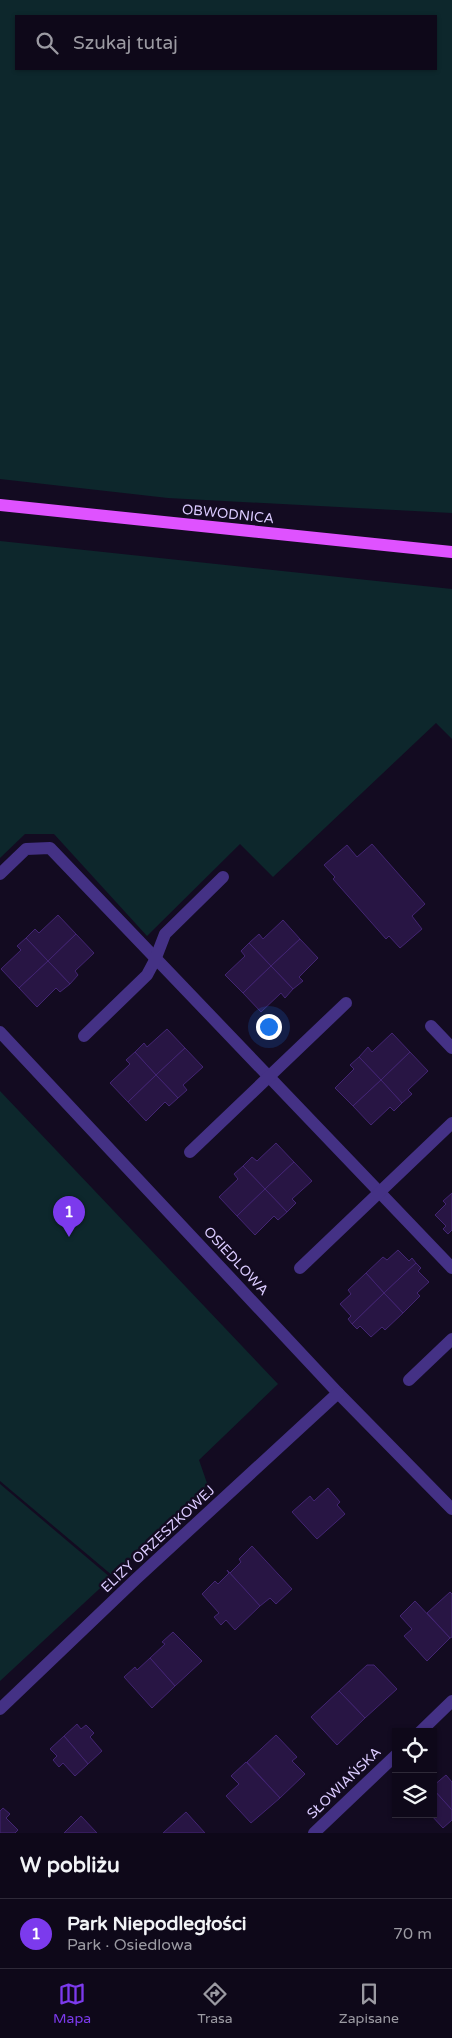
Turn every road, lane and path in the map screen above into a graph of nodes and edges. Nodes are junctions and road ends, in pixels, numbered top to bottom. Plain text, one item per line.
1 (0, 505) edge
2 (452, 552) edge
3 (0, 874) edge
4 (223, 877) dead end
5 (156, 960) junction
6 (346, 1003) dead end
7 (431, 1026) dead end
8 (0, 1032) edge
9 (84, 1036) dead end
10 (452, 1048) edge
11 (268, 1076) junction
12 (452, 1123) edge
13 (190, 1152) dead end
14 (380, 1192) junction
15 (300, 1268) dead end
16 (452, 1268) edge
17 (452, 1339) edge
18 (409, 1380) dead end
19 (338, 1393) junction
20 (452, 1508) edge
21 (452, 1701) edge
22 (0, 1709) edge
23 (424, 1728) edge
24 (392, 1759) edge
25 (314, 1833) edge

1 - 2 main road, OBWODNICA
3 - 5 street
4 - 5 street
5 - 9 street
5 - 11 street
6 - 11 street
7 - 10 street
8 - 19 street, OSIEDLOWA
11 - 13 street
11 - 14 street
12 - 14 street
14 - 15 street
14 - 16 street
17 - 18 street
19 - 20 street, OSIEDLOWA
19 - 22 street, ELIZY ORZESZKOWEJ
21 - 23 street
24 - 25 street, SŁOWIAŃSKA

